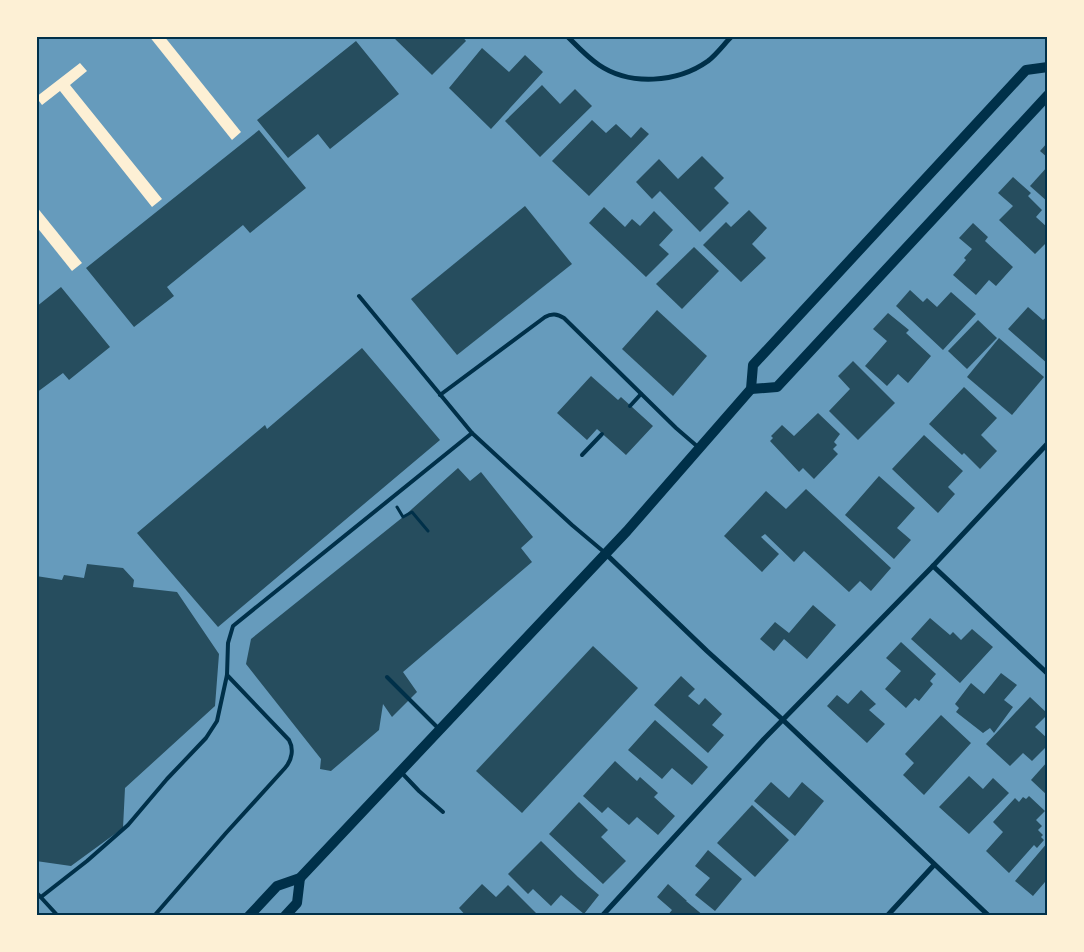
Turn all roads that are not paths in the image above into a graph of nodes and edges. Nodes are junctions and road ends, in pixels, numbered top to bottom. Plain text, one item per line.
1 (568, 36) edge
2 (732, 36) edge
3 (1048, 67) edge
4 (1048, 95) edge
5 (359, 296) dead end
6 (752, 389) junction
7 (641, 394) junction
8 (440, 395) junction
9 (630, 406) dead end
10 (472, 433) junction
11 (602, 434) dead end
12 (1048, 443) edge
13 (700, 448) junction
14 (582, 455) dead end
15 (606, 554) junction
16 (933, 566) junction
17 (1048, 674) edge
18 (227, 675) junction
19 (387, 677) dead end
20 (783, 720) junction
21 (440, 730) junction
22 (401, 772) junction
23 (443, 812) dead end
24 (934, 865) junction
25 (300, 878) junction
26 (36, 892) edge
27 (41, 897) junction
28 (58, 916) edge
29 (154, 916) edge
30 (249, 916) edge
31 (285, 916) edge
32 (602, 916) edge
33 (887, 916) edge
34 (989, 916) edge

1 - 2 street
3 - 6 main road
4 - 6 main road
5 - 8 lane
6 - 13 main road
7 - 8 lane
7 - 9 lane
7 - 13 lane
8 - 10 lane
10 - 15 lane
10 - 18 lane
11 - 14 lane
12 - 16 street
13 - 15 main road
15 - 20 street
15 - 21 main road
16 - 17 street
16 - 20 street
18 - 27 lane
18 - 29 lane
19 - 21 lane
20 - 24 street
20 - 32 street
21 - 22 main road
22 - 23 lane
22 - 25 main road
24 - 33 street
24 - 34 street
25 - 30 main road
25 - 31 main road
26 - 27 lane
27 - 28 lane

